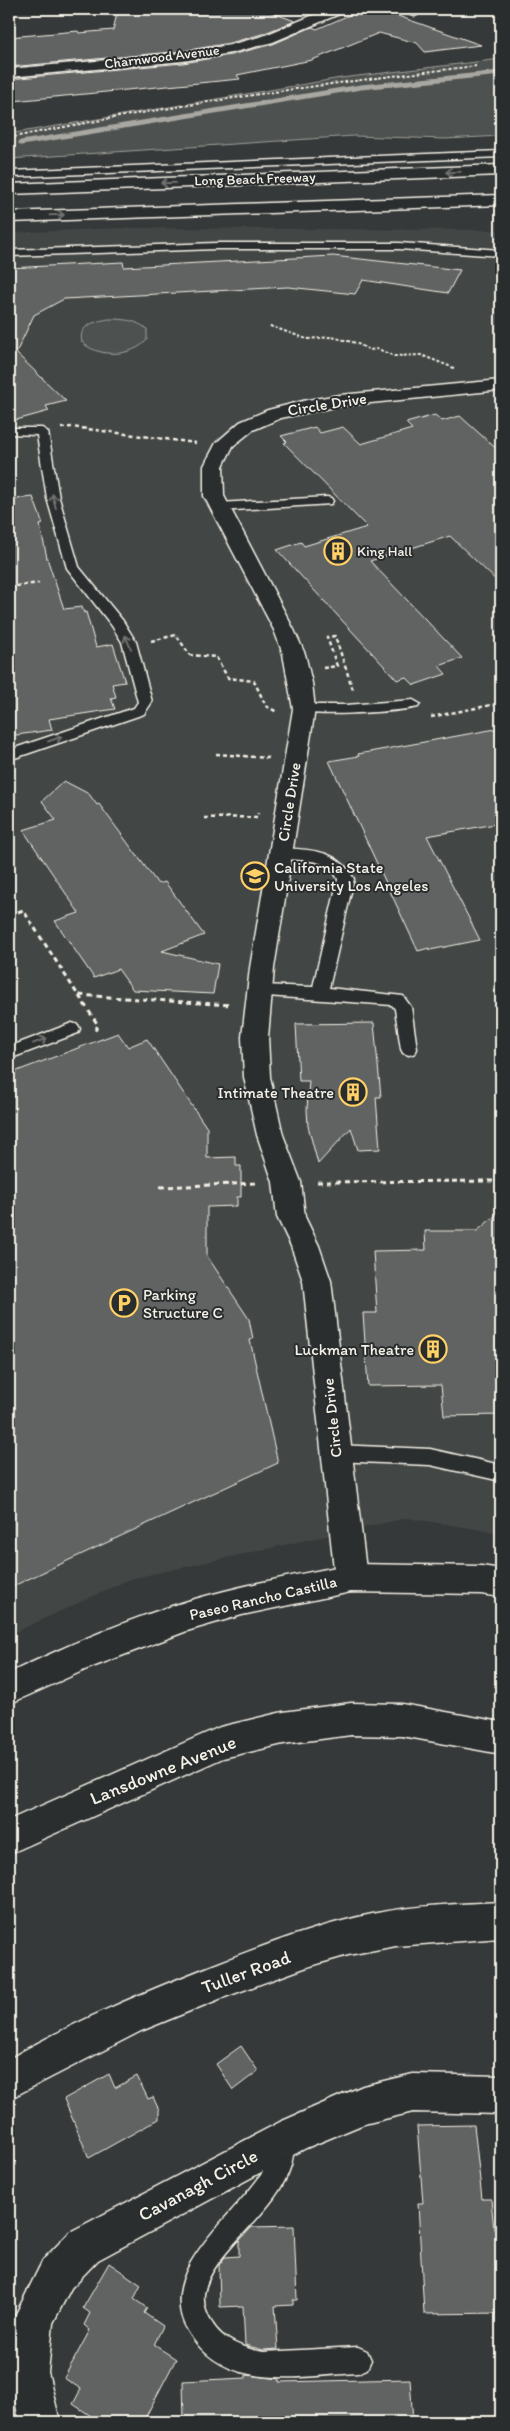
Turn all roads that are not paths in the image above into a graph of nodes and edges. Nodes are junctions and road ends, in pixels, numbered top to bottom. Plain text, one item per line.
1 (339, 9) edge
2 (9, 72) edge
3 (501, 154) edge
4 (501, 170) edge
5 (9, 174) edge
6 (9, 189) edge
7 (501, 200) edge
8 (209, 209) junction
9 (501, 214) edge
10 (9, 217) edge
11 (9, 253) edge
12 (501, 253) edge
13 (501, 385) edge
14 (9, 431) edge
15 (327, 501) dead end
16 (219, 507) junction
17 (413, 704) road end
18 (294, 713) junction
19 (9, 755) edge
20 (281, 853) junction
21 (259, 991) junction
22 (320, 993) junction
23 (72, 1028) dead end
24 (409, 1049) dead end
25 (9, 1053) edge
26 (335, 1453) junction
27 (501, 1473) edge
28 (350, 1578) junction
29 (501, 1583) edge
30 (9, 1689) edge
31 (501, 1738) edge
32 (9, 1837) edge
33 (501, 1920) edge
34 (9, 2080) edge
35 (501, 2095) edge
36 (282, 2140) junction
37 (358, 2360) dead end
38 (40, 2422) edge

1 - 2 main road, Charnwood Avenue
3 - 5 lane
4 -> 6 main road, Long Beach Freeway
7 - 8 main road, Long Beach Freeway
8 - 9 main road
10 -> 8 main road, Long Beach Freeway
11 - 12 lane
13 - 16 main road, Circle Drive
19 -> 14 lane
15 - 16 lane
16 - 18 main road, Circle Drive
17 - 18 lane
18 - 20 main road, Circle Drive
20 - 21 main road, Circle Drive
20 - 22 lane
21 - 22 lane
21 - 26 main road, Circle Drive
22 - 24 lane
25 -> 23 lane
26 - 27 lane
26 - 28 main road, Circle Drive
28 - 29 main road, Paseo Rancho Castilla
28 - 30 main road, Paseo Rancho Castilla
31 - 32 main road, Lansdowne Avenue
33 - 34 main road, Tuller Road
35 - 36 main road, Cavanagh Circle
36 - 37 lane
36 - 38 main road, Cavanagh Circle

